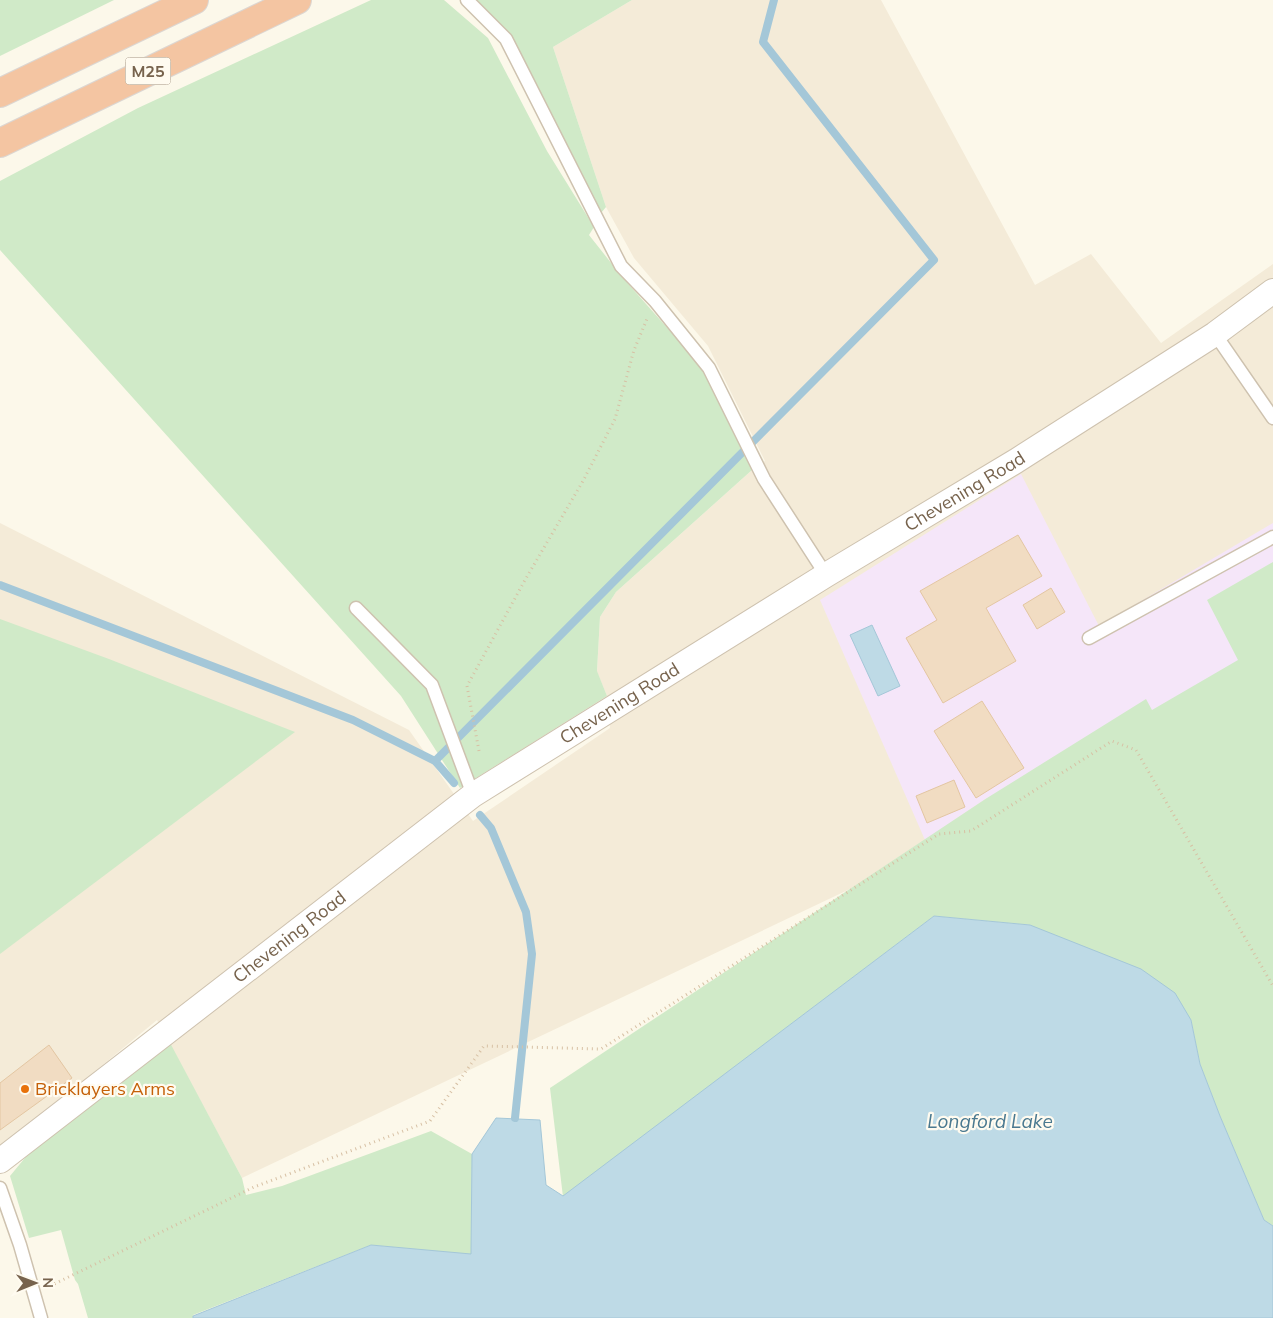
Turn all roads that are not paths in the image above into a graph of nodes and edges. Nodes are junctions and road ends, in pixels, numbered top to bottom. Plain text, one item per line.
1 (194, 0) edge
2 (297, 0) edge
3 (467, 0) edge
4 (0, 93) edge
5 (0, 143) edge
6 (1273, 291) edge
7 (1215, 334) junction
8 (1273, 418) edge
9 (1273, 537) edge
10 (826, 575) junction
11 (356, 608) dead end
12 (1089, 638) dead end
13 (473, 794) junction
14 (0, 1161) edge
15 (0, 1188) edge
16 (40, 1318) edge

1 - 4 highway, M25
2 - 5 highway, M25
3 - 10 lane
6 - 7 street, Chevening Road
7 - 8 lane
7 - 10 street, Chevening Road
9 - 12 lane
10 - 13 street, Chevening Road
11 - 13 lane
13 - 14 street, Chevening Road
15 - 16 lane

